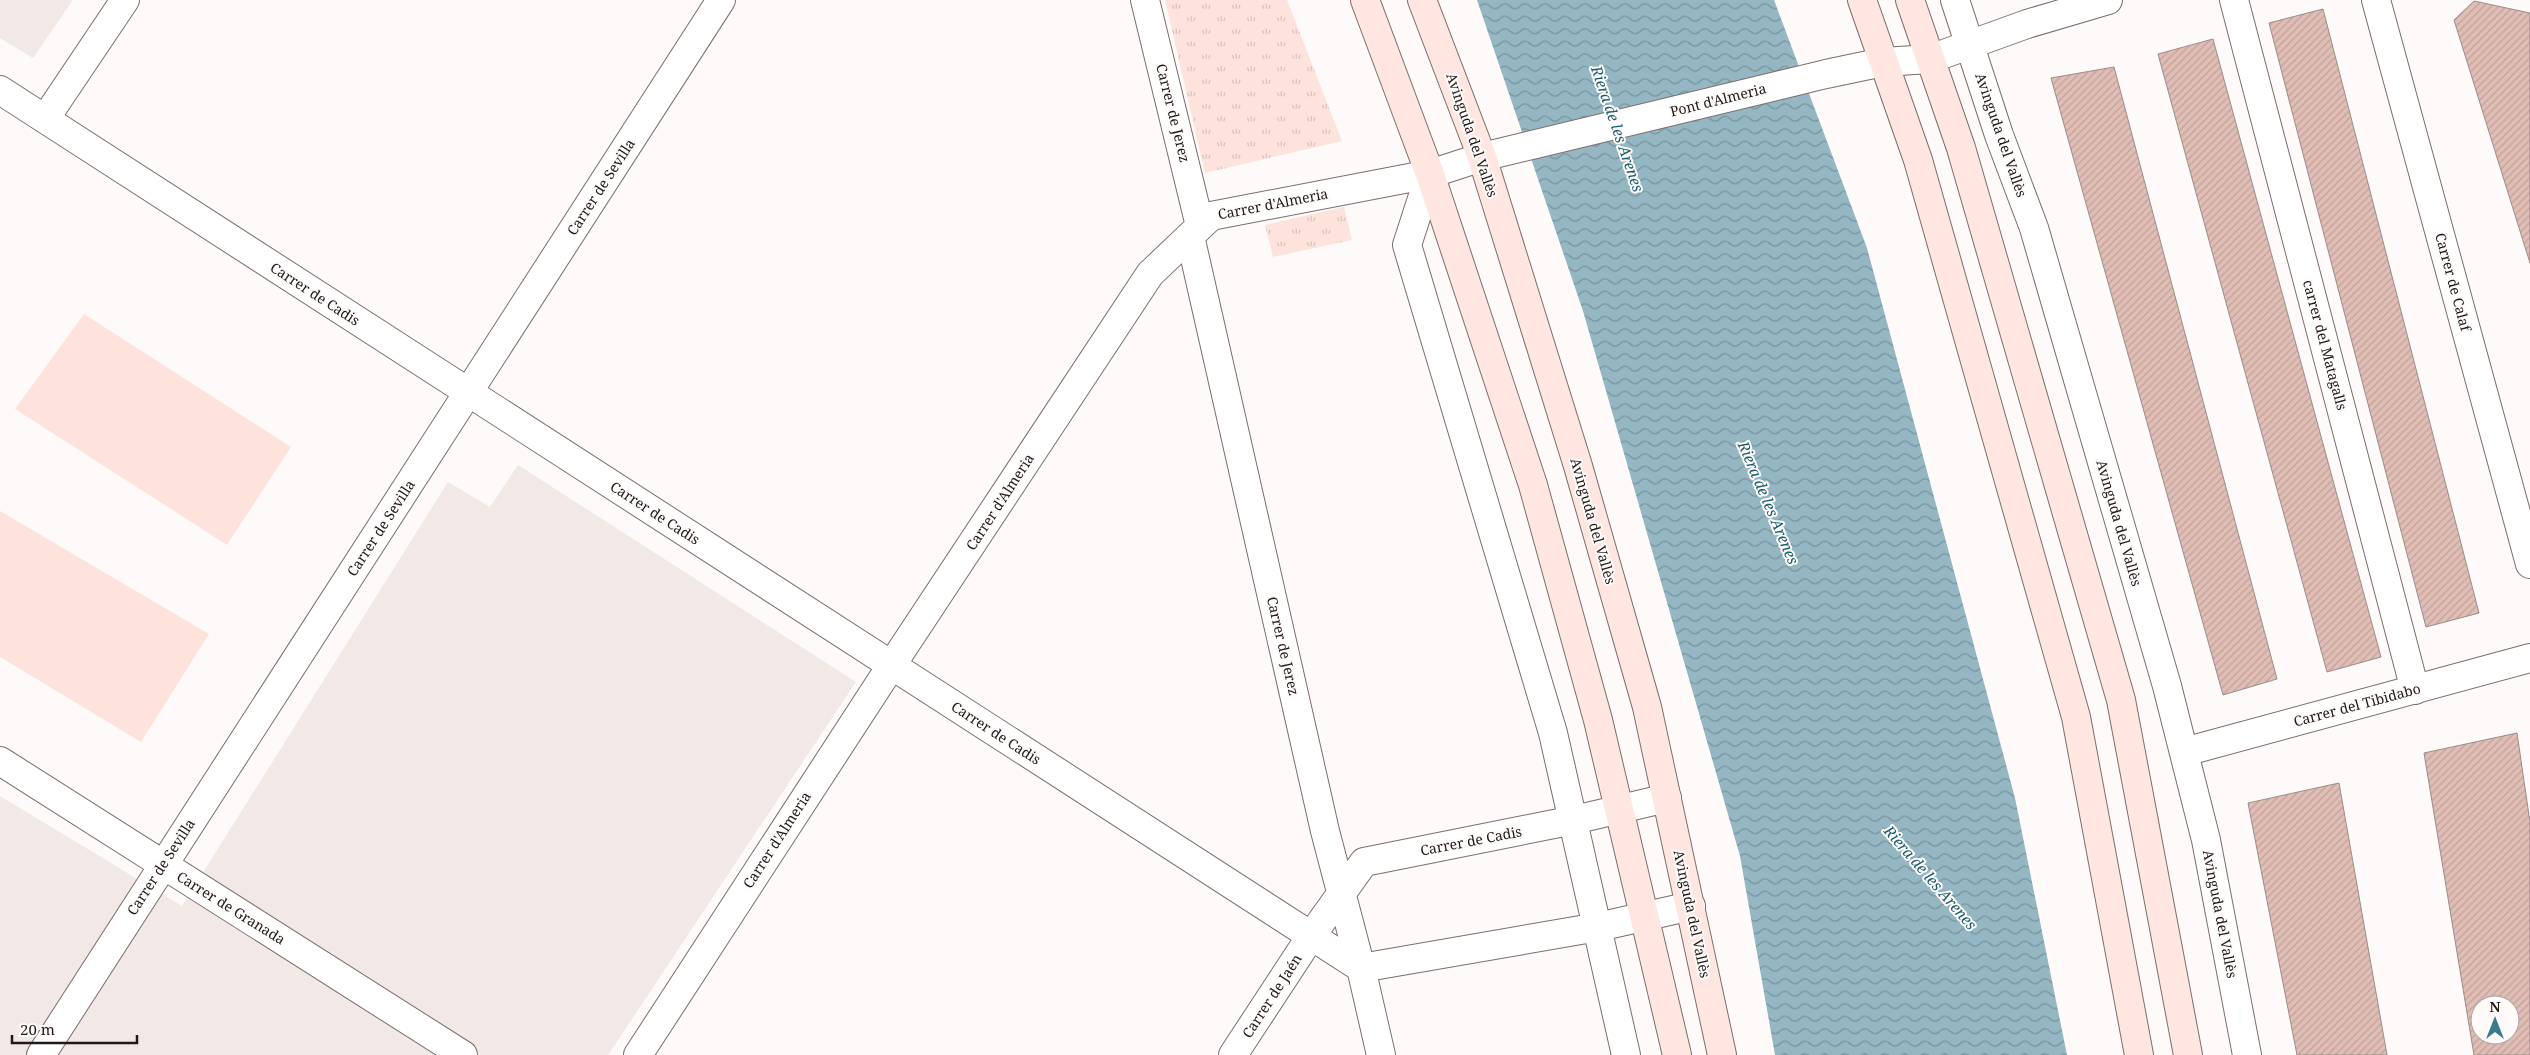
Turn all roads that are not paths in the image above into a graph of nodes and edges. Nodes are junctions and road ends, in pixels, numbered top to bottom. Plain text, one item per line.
1 (125, 0) edge
2 (720, 0) edge
3 (1145, 0) edge
4 (1364, 0) edge
5 (1422, 0) edge
6 (1862, 0) edge
7 (1910, 0) edge
8 (1955, 0) edge
9 (2108, 0) edge
10 (2234, 0) edge
11 (2376, 0) edge
12 (1971, 45) junction
13 (1930, 59) junction
14 (1883, 62) junction
15 (0, 90) edge
16 (45, 118) junction
17 (1495, 154) junction
18 (1430, 174) junction
19 (1195, 231) junction
20 (469, 393) junction
21 (2530, 564) edge
22 (2530, 658) edge
23 (891, 666) junction
24 (2415, 690) junction
25 (2184, 752) junction
26 (0, 760) edge
27 (1667, 798) junction
28 (1619, 808) junction
29 (1574, 820) junction
30 (162, 864) junction
31 (1340, 895) junction
32 (1691, 906) junction
33 (1644, 916) junction
34 (1598, 927) junction
35 (1311, 936) junction
36 (1361, 968) junction
37 (41, 1055) edge
38 (463, 1055) edge
39 (638, 1055) edge
40 (1233, 1055) edge
41 (1381, 1055) edge
42 (1626, 1055) edge
43 (1677, 1055) edge
44 (1722, 1055) edge
45 (2139, 1055) edge
46 (2188, 1055) edge
47 (2247, 1055) edge

1 - 16 street
2 - 20 street, Carrer de Sevilla
3 - 19 street, Carrer de Jerez
4 - 18 main road
5 - 17 main road, Avinguda del Vallès
6 - 14 main road
7 - 13 main road
8 - 12 street, Avinguda del Vallès
9 - 12 street
10 - 24 street, carrer del Matagalls
11 - 21 street, Carrer de Calaf
12 - 13 street
12 - 25 street, Avinguda del Vallès
13 - 14 street, Pont d'Almeria
13 - 46 main road
14 - 17 street, Pont d'Almeria
14 - 45 main road
15 - 16 street, Carrer de Cadis
16 - 20 street, Carrer de Cadis
17 - 18 street, Carrer d'Almeria
17 - 27 main road, Avinguda del Vallès
18 - 19 street, Carrer d'Almeria
18 - 28 main road
18 - 29 street
19 - 23 street, Carrer d'Almeria
19 - 31 street, Carrer de Jerez
20 - 23 street, Carrer de Cadis
20 - 30 street, Carrer de Sevilla
22 - 24 street, Carrer del Tibidabo
23 - 35 street, Carrer de Cadis
23 - 39 street, Carrer d'Almeria
24 - 25 street, Carrer del Tibidabo
25 - 47 street, Avinguda del Vallès
26 - 30 street, Carrer de Granada
27 - 28 street, Carrer de Cadis
27 - 32 main road, Avinguda del Vallès
28 - 29 street, Carrer de Cadis
28 - 33 main road
29 - 31 street, Carrer de Cadis
29 - 34 street
30 - 37 street, Carrer de Sevilla
30 - 38 street, Carrer de Granada
31 - 35 street, Carrer de Cadis
31 - 36 street, Carrer de Jerez
32 - 33 street
32 - 44 main road, Avinguda del Vallès
33 - 34 street
33 - 43 main road
34 - 36 street
34 - 42 street
35 - 36 street, Carrer de Cadis
35 - 40 street, Carrer de Jaén
36 - 41 street, Carrer de Jerez

